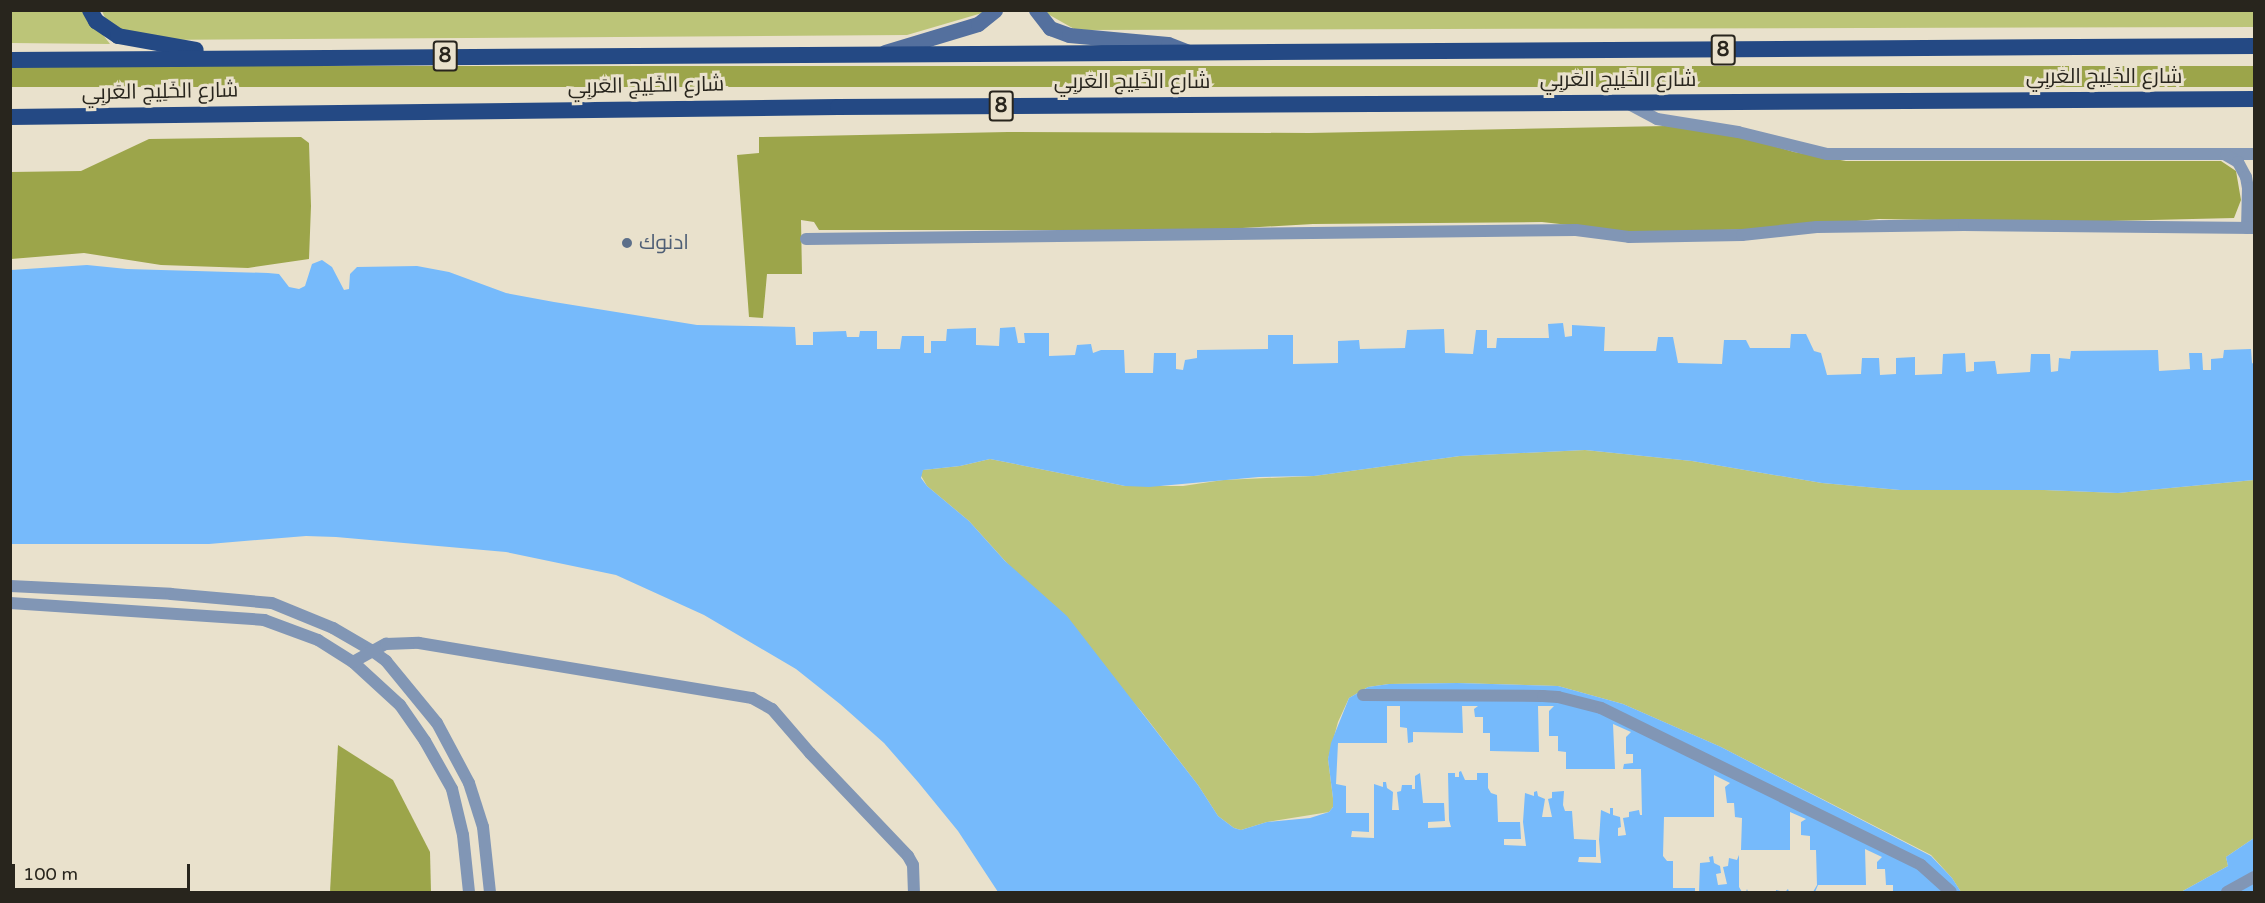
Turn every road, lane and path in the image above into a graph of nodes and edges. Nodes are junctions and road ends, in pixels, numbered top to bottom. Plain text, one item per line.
1 (90, 10) edge
2 (996, 10) edge
3 (1036, 10) edge
4 (2254, 46) edge
5 (1192, 53) junction
6 (880, 54) junction
7 (241, 58) junction
8 (10, 60) edge
9 (2254, 99) edge
10 (1626, 102) junction
11 (10, 117) edge
12 (2219, 153) junction
13 (2254, 154) edge
14 (2254, 172) edge
15 (2248, 188) junction
16 (2251, 228) edge
17 (806, 239) dead end
18 (10, 586) edge
19 (10, 603) edge
20 (371, 650) junction
21 (352, 662) junction
22 (1363, 695) dead end
23 (2254, 877) edge
24 (469, 892) edge
25 (490, 892) edge
26 (914, 892) edge
27 (1951, 892) edge
28 (2227, 892) edge

1 - 7 highway
2 - 6 main road
3 - 5 main road
4 - 5 highway, شارع الخَلِيج العَربِي / 8
5 - 6 highway, شارع الخَلِيج العَربِي / 8
6 - 7 highway, شارع الخَلِيج العَربِي / 8
7 - 8 highway, شارع الخَلِيج العَربِي / 8
9 - 10 highway, شارع الخَلِيج العَربِي / 8
10 - 11 highway, شارع الخَلِيج العَربِي / 8
10 - 12 street
12 - 13 street
12 - 15 street
14 - 15 street
15 - 16 street
16 - 17 street
18 - 20 street
19 - 21 street
20 - 21 street
20 - 25 street
20 - 26 street
21 - 24 street
22 - 27 street
23 - 28 street

